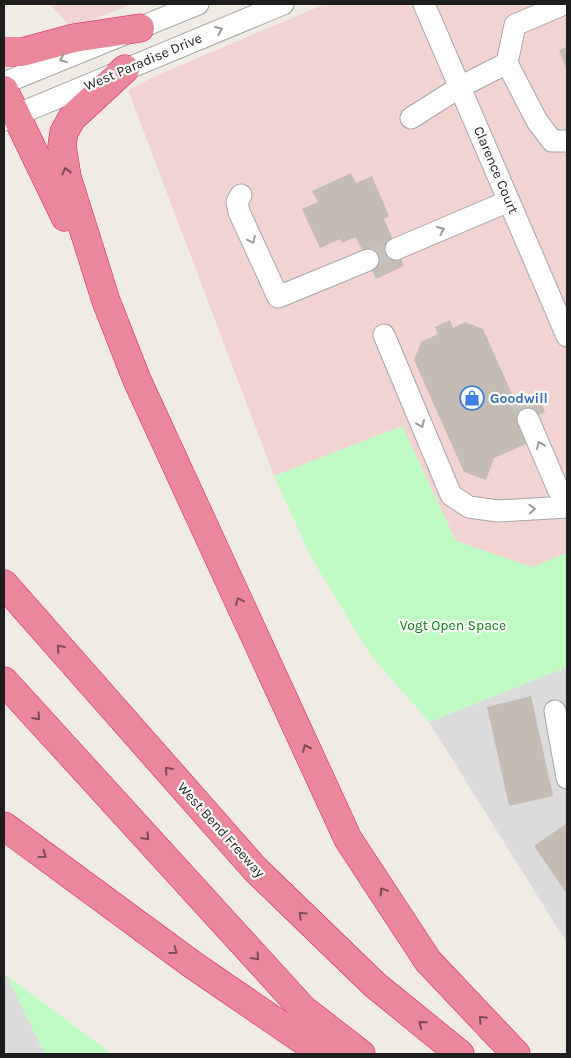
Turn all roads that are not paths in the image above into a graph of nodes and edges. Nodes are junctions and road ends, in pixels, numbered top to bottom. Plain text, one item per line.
1 (198, 4) edge
2 (283, 4) edge
3 (424, 4) edge
4 (564, 4) edge
5 (140, 28) junction
6 (4, 52) edge
7 (507, 63) junction
8 (126, 69) junction
9 (4, 84) edge
10 (460, 87) junction
11 (4, 90) edge
12 (10, 118) edge
13 (411, 118) dead end
14 (567, 141) edge
15 (241, 195) dead end
16 (509, 201) junction
17 (396, 249) tunnel mouth
18 (368, 260) tunnel mouth
19 (106, 301) junction
20 (384, 336) dead end
21 (567, 336) edge
22 (528, 419) tunnel mouth
23 (567, 502) edge
24 (567, 507) edge
25 (4, 584) edge
26 (4, 681) edge
27 (555, 711) dead end
28 (565, 746) edge
29 (567, 778) edge
30 (4, 826) edge
31 (323, 1054) edge
32 (361, 1054) edge
33 (460, 1054) edge
34 (516, 1054) edge

1 - 5 street
8 -> 2 street, West Paradise Drive
3 - 10 street, Clarence Court
4 - 7 street
5 - 6 highway
5 -> 9 street
7 - 10 street
7 - 14 street
8 - 12 street, West Paradise Drive
19 -> 8 highway
10 - 13 street
10 - 16 street, Clarence Court
11 - 12 highway
12 - 19 highway
15 -> 18 street
17 -> 16 street
16 - 21 street, Clarence Court
34 -> 19 highway
20 -> 24 street
23 -> 22 street
33 -> 25 highway, West Bend Freeway
26 -> 32 highway
27 - 28 street
28 - 29 street
30 -> 31 highway

